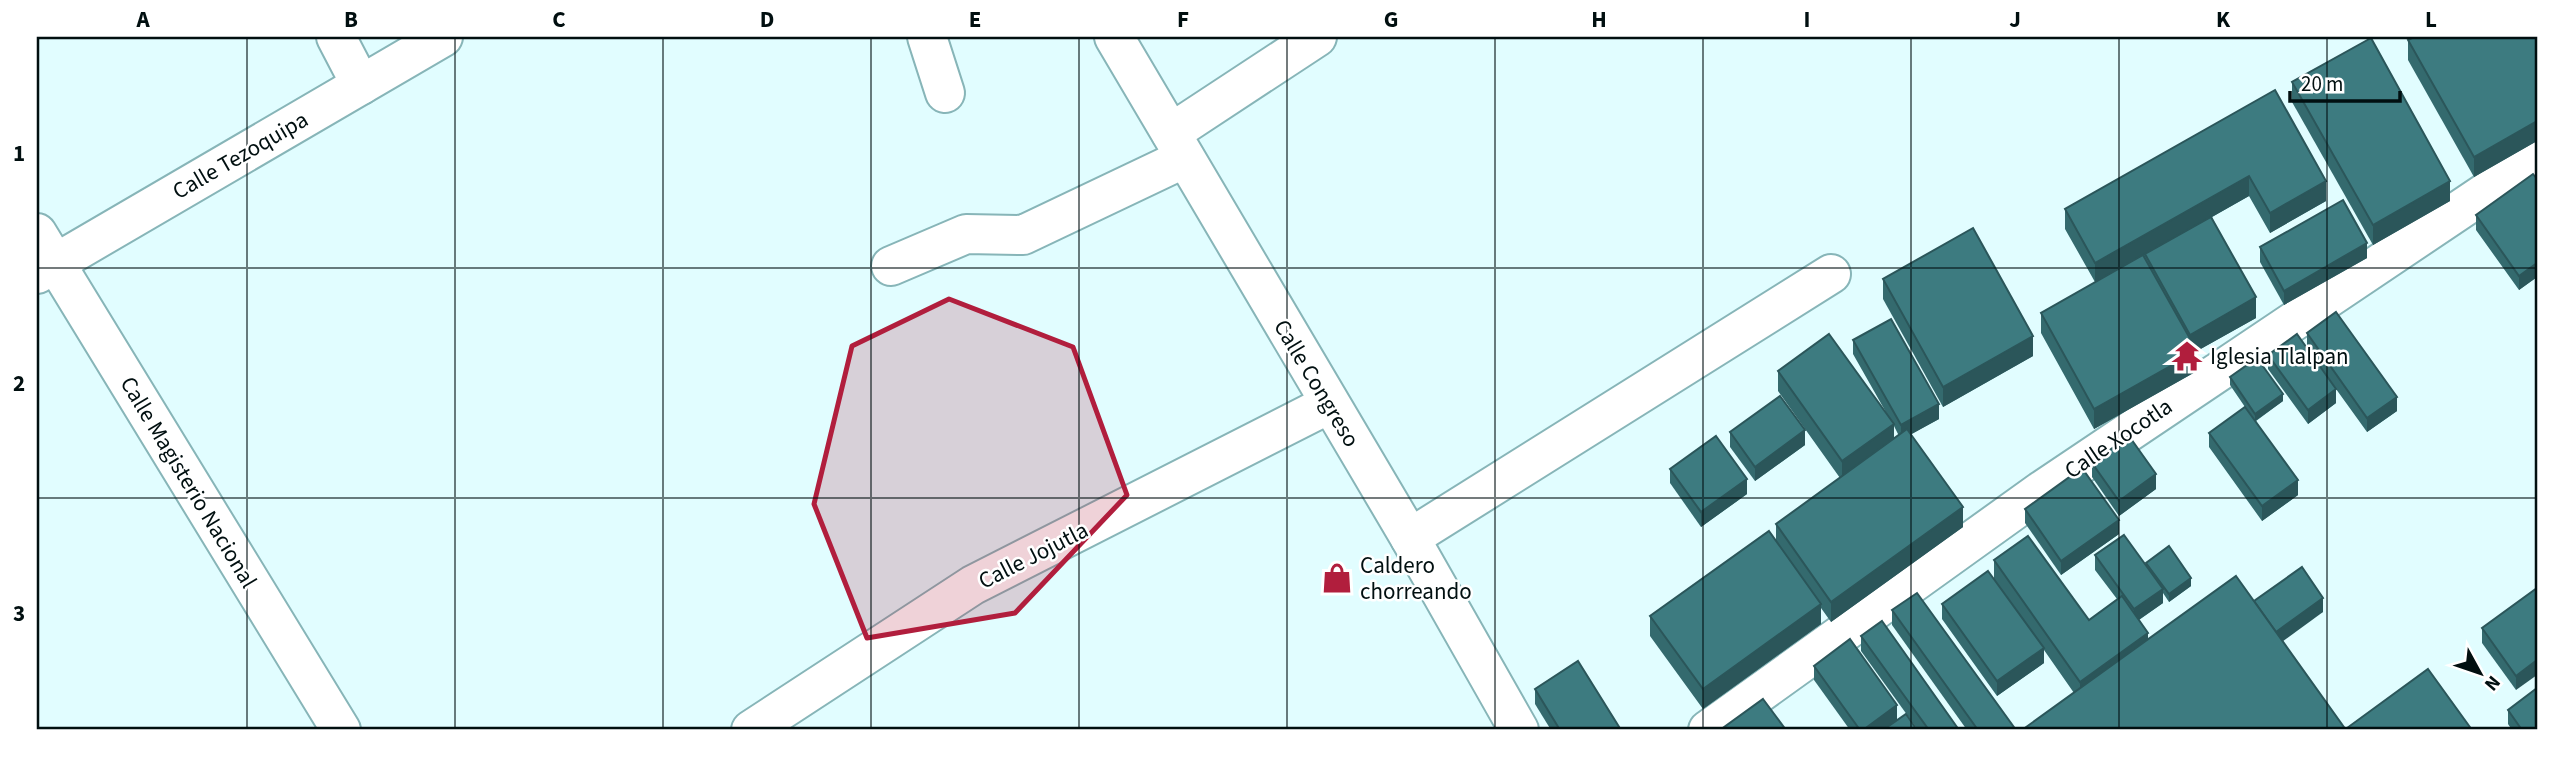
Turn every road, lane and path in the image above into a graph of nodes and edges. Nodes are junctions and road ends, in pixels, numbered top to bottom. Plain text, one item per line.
1 (336, 37) edge
2 (443, 37) edge
3 (927, 37) edge
4 (1114, 37) edge
5 (1317, 37) edge
6 (361, 85) junction
7 (945, 93) dead end
8 (1178, 145) junction
9 (2537, 158) edge
10 (43, 257) edge
11 (891, 266) dead end
12 (1831, 274) dead end
13 (1329, 404) junction
14 (1410, 538) junction
15 (341, 730) edge
16 (751, 730) edge
17 (1519, 730) edge
18 (1708, 730) edge

1 - 6 street
2 - 6 street, Calle Tezoquipa
3 - 7 street
4 - 8 street, Calle Congreso
5 - 8 street
6 - 10 street, Calle Tezoquipa
8 - 11 street
8 - 13 street, Calle Congreso
9 - 18 street, Calle Xocotla
10 - 15 street, Calle Magisterio Nacional
12 - 14 street
13 - 14 street, Calle Congreso
13 - 16 street, Calle Jojutla
14 - 17 street, Calle Congreso

